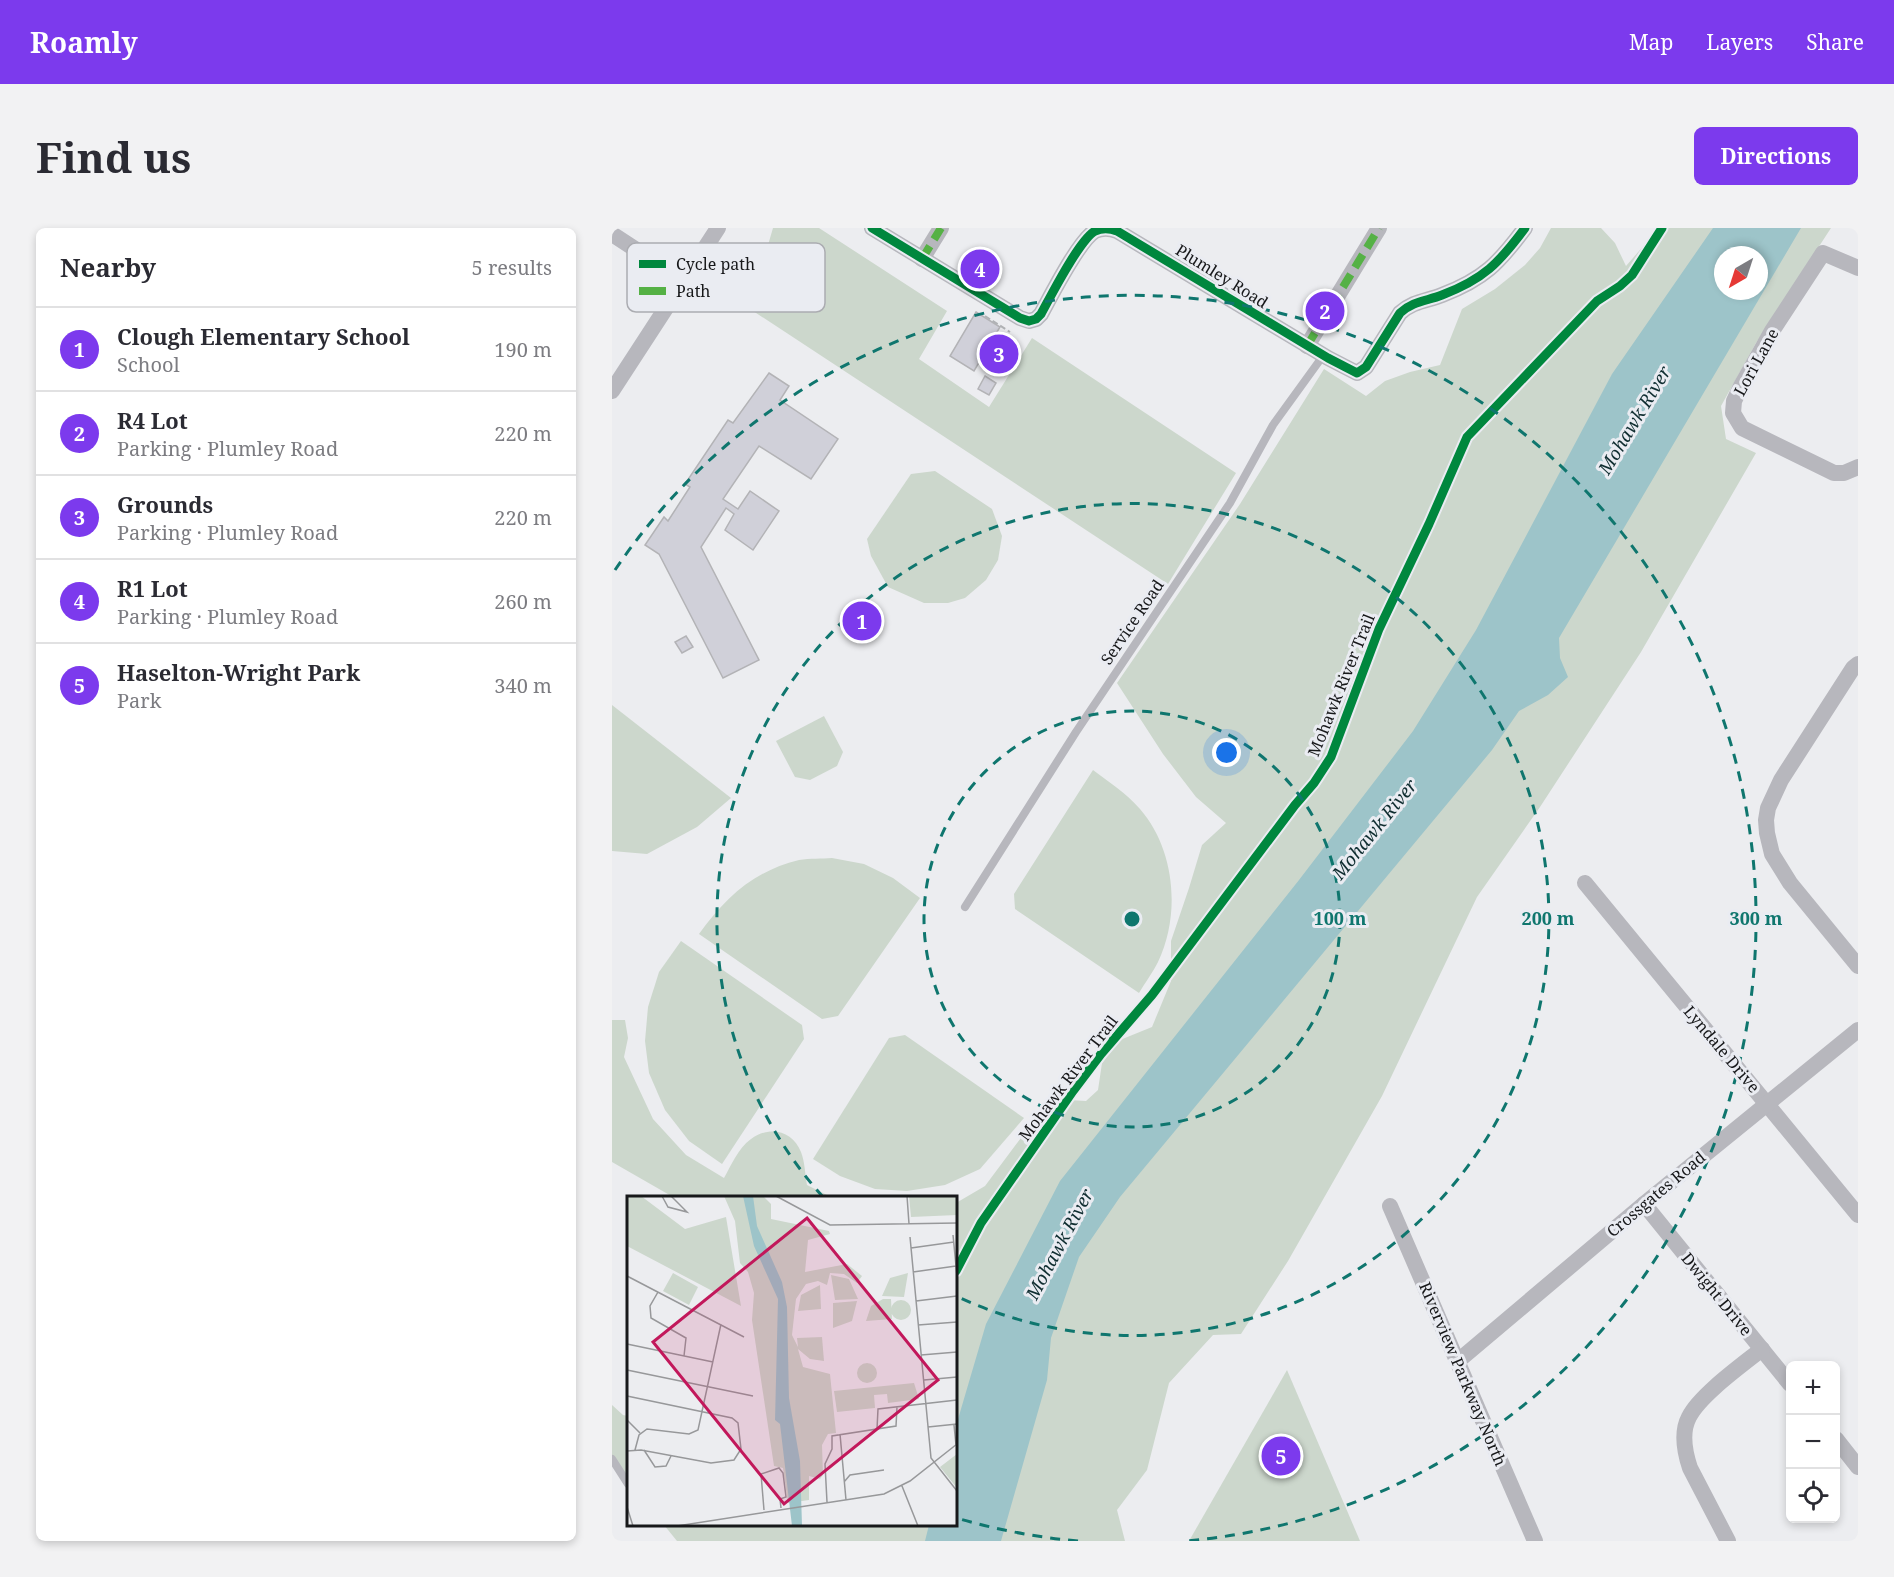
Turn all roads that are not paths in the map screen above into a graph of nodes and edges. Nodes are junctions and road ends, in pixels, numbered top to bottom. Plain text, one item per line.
1 (718, 228) edge
2 (872, 228) edge
3 (940, 228) edge
4 (1109, 228) edge
5 (1379, 228) edge
6 (1525, 228) edge
7 (612, 234) edge
8 (708, 243) edge
9 (627, 244) edge
10 (922, 259) junction
11 (1858, 268) edge
12 (664, 312) edge
13 (1307, 346) junction
14 (1328, 358) junction
15 (612, 391) edge
16 (1858, 467) edge
17 (1858, 664) edge
18 (1585, 883) dead end
19 (964, 907) dead end
20 (1858, 966) edge
21 (1858, 1030) edge
22 (1766, 1103) junction
23 (1644, 1203) junction
24 (1390, 1206) dead end
25 (1858, 1215) edge
26 (1762, 1349) junction
27 (1458, 1361) junction
28 (1786, 1378) edge
29 (1840, 1444) edge
30 (612, 1459) edge
31 (1858, 1467) edge
32 (627, 1482) edge
33 (1535, 1541) edge
34 (1728, 1541) edge

1 - 8 street
2 - 10 street, Plumley Road
3 - 10 street
4 - 10 street, Plumley Road
4 - 13 street, Plumley Road
5 - 13 street
6 - 14 street, Plumley Road
7 - 9 street
11 - 16 street, Lori Lane
12 - 15 street
13 - 14 street, Plumley Road
14 - 19 lane, Service Road
17 - 20 street
18 - 22 street, Lyndale Drive
21 - 22 street, Crossgates Road
22 - 23 street, Crossgates Road
22 - 25 street, Lyndale Drive
23 - 26 street, Dwight Drive
23 - 27 street, Crossgates Road
24 - 27 street, Riverview Parkway North
26 - 28 street, Dwight Drive
26 - 34 street
27 - 33 street, Riverview Parkway North
29 - 31 street
30 - 32 lane

